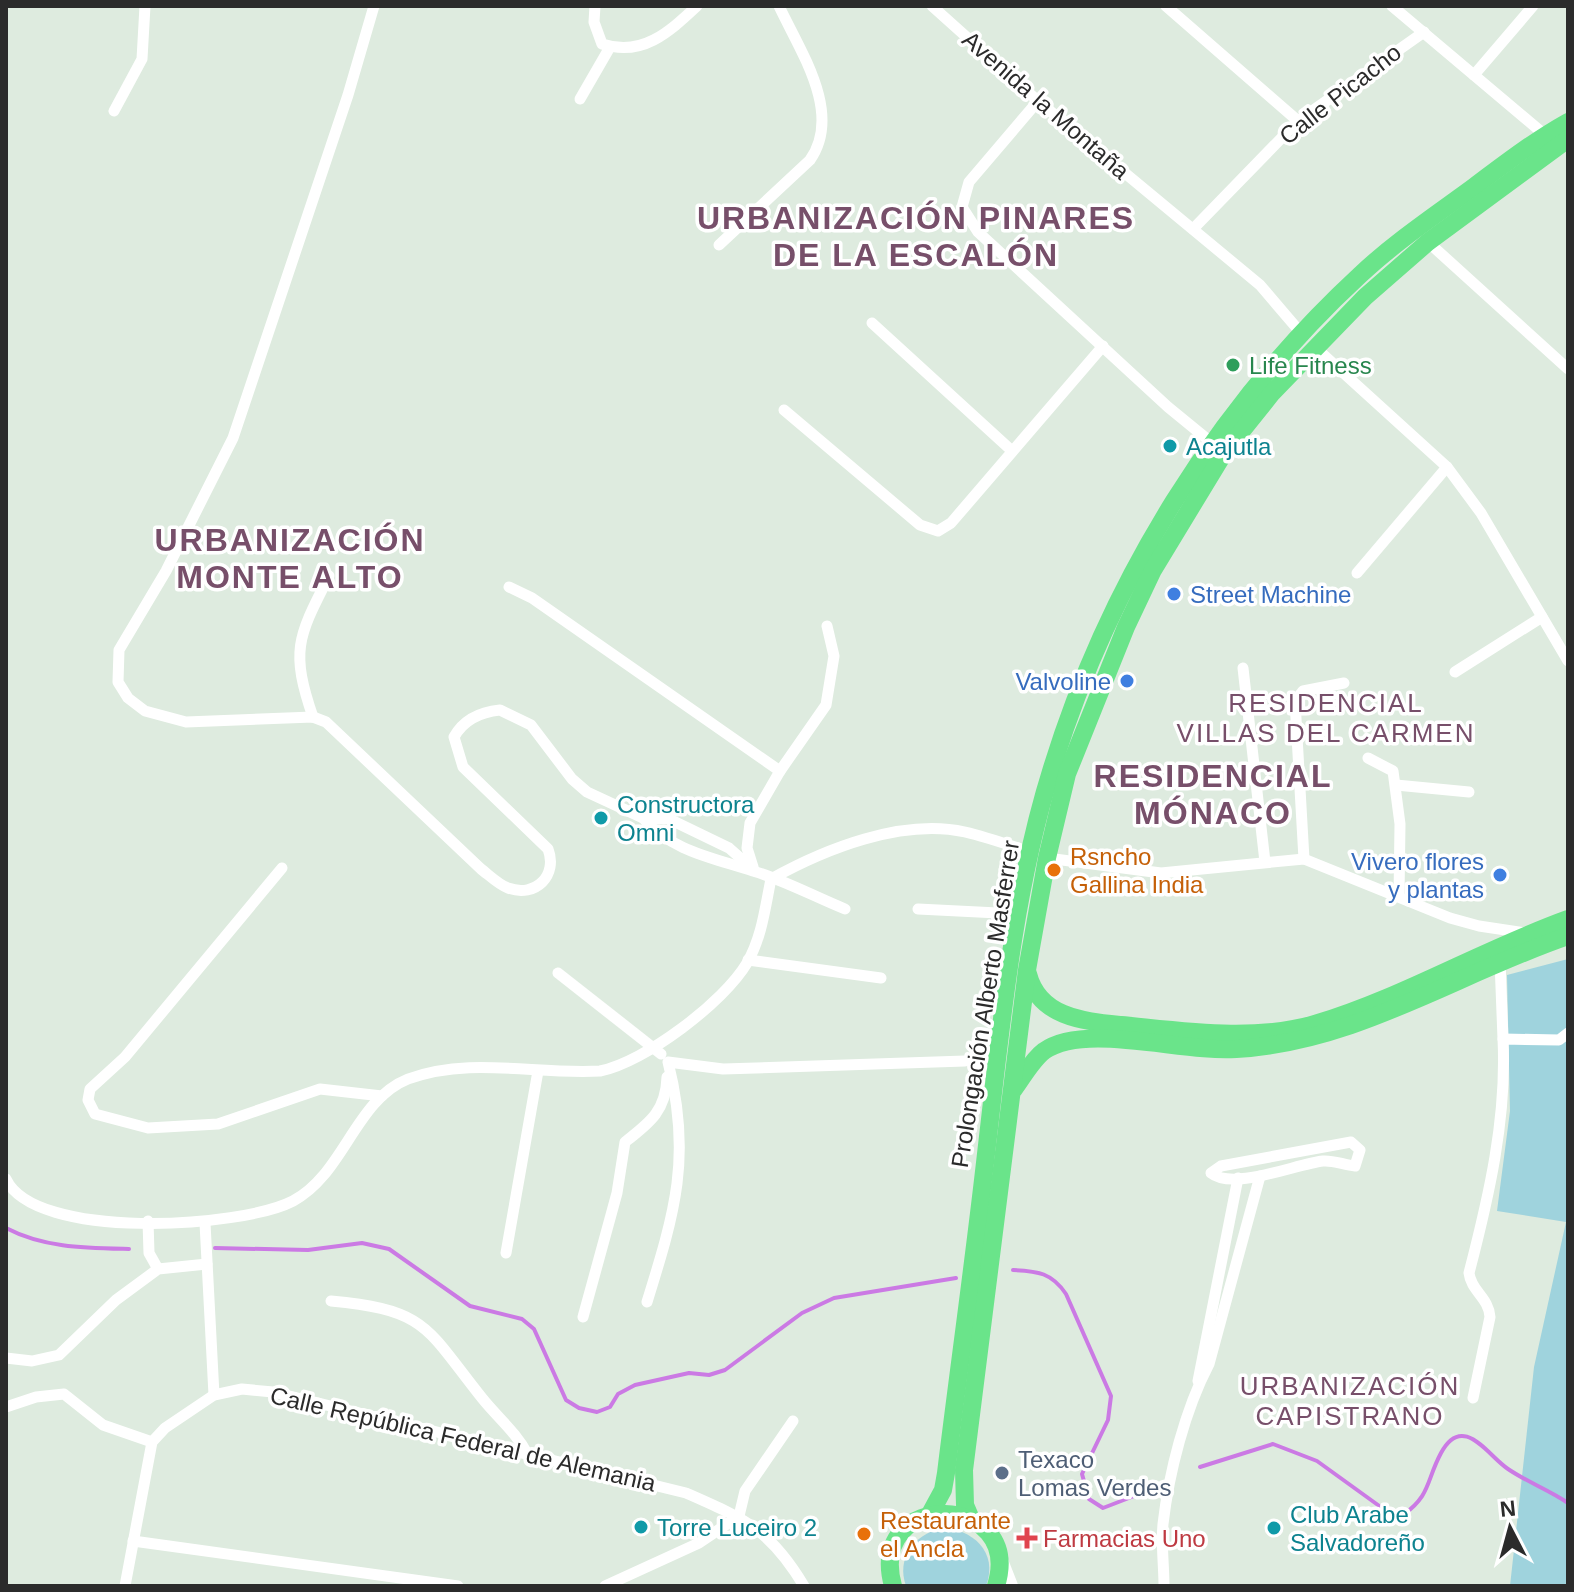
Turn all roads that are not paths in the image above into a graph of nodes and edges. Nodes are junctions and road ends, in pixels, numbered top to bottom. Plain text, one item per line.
1 (145, 6) edge
2 (374, 6) edge
3 (595, 6) edge
4 (697, 6) edge
5 (779, 6) edge
6 (932, 6) edge
7 (1166, 6) edge
8 (1392, 6) edge
9 (1533, 6) edge
10 (1424, 32) junction
11 (610, 47) junction
12 (1474, 75) junction
13 (580, 99) dead end
14 (1038, 101) junction
15 (114, 111) dead end
16 (1298, 121) junction
17 (1568, 122) edge
18 (1560, 143) edge
19 (1193, 229) junction
20 (1428, 242) junction
21 (719, 245) dead end
22 (872, 323) dead end
23 (1301, 333) junction
24 (1103, 346) junction
25 (1316, 348) junction
26 (1568, 369) edge
27 (784, 410) dead end
28 (1212, 443) junction
29 (1011, 450) junction
30 (1447, 467) junction
31 (1357, 573) dead end
32 (329, 576) dead end
33 (509, 587) dead end
34 (1542, 617) junction
35 (827, 626) dead end
36 (1568, 661) edge
37 (1243, 668) dead end
38 (1455, 672) dead end
39 (1344, 683) dead end
40 (313, 717) junction
41 (1368, 758) dead end
42 (780, 771) junction
43 (1396, 785) junction
44 (1469, 792) dead end
45 (643, 818) junction
46 (1038, 855) junction
47 (1304, 859) junction
48 (1265, 862) junction
49 (282, 868) dead end
50 (755, 871) junction
51 (771, 879) junction
52 (1399, 896) junction
53 (845, 909) dead end
54 (918, 909) dead end
55 (1020, 914) junction
56 (1568, 919) edge
57 (1531, 933) junction
58 (1568, 936) edge
59 (748, 960) junction
60 (1500, 961) junction
61 (1027, 970) junction
62 (558, 973) dead end
63 (881, 978) dead end
64 (1568, 1033) edge
65 (1503, 1039) junction
66 (656, 1049) junction
67 (965, 1061) dead end
68 (668, 1062) junction
69 (538, 1071) junction
70 (1013, 1091) junction
71 (382, 1096) junction
72 (1260, 1176) junction
73 (1238, 1178) junction
74 (6, 1179) edge
75 (148, 1221) junction
76 (205, 1223) junction
77 (506, 1253) dead end
78 (207, 1264) junction
79 (158, 1269) junction
80 (331, 1301) dead end
81 (647, 1302) dead end
82 (583, 1317) dead end
83 (6, 1358) edge
84 (1198, 1386) junction
85 (214, 1395) junction
86 (1473, 1398) dead end
87 (6, 1407) edge
88 (793, 1421) dead end
89 (152, 1442) junction
90 (528, 1455) junction
91 (930, 1514) junction
92 (739, 1516) junction
93 (971, 1519) junction
94 (133, 1541) junction
95 (998, 1555) junction
96 (125, 1586) edge
97 (458, 1586) edge
98 (605, 1586) edge
99 (804, 1586) edge
100 (893, 1586) edge
101 (996, 1586) edge
102 (1010, 1586) edge
103 (1164, 1586) edge

1 - 15 street
2 - 40 street
3 - 11 street
4 - 11 street
5 - 21 street
6 - 14 street, Avenida la Montaña
7 - 16 street
8 - 10 street
9 - 12 street
10 - 12 street
10 - 16 street, Calle Picacho
11 - 13 street
12 - 18 street
14 - 19 street, Avenida la Montaña
14 - 24 street
16 - 19 street, Calle Picacho
17 - 18 main road, Prolongación Alberto Masferrer
18 - 20 main road, Prolongación Alberto Masferrer
18 - 23 main road, Prolongación Alberto Masferrer
19 - 23 street, Avenida la Montaña
20 - 25 main road, Prolongación Alberto Masferrer
20 - 26 street
22 - 29 street
23 - 28 main road, Prolongación Alberto Masferrer
24 - 28 street
24 - 29 street
25 - 30 street
25 - 46 main road, Prolongación Alberto Masferrer
27 - 29 street
28 - 46 main road, Prolongación Alberto Masferrer
30 - 31 street
30 - 34 street
32 - 40 street
33 - 42 street
34 - 36 street
34 - 38 street
35 - 42 street
37 - 48 street
39 - 47 street
40 - 45 street
41 - 43 street
42 - 50 street
43 - 44 street
43 - 52 street
45 - 50 street
45 - 50 street
46 - 48 street
46 - 51 street
46 - 55 main road, Prolongación Alberto Masferrer
46 - 61 main road, Prolongación Alberto Masferrer
47 - 48 street
47 - 52 street
49 - 71 street
50 - 51 street
51 - 53 street
51 - 59 street
52 - 57 street
54 - 55 street
55 - 91 main road, Prolongación Alberto Masferrer
56 - 57 main road
57 - 61 main road
58 - 60 main road
59 - 63 street
59 - 66 street
60 - 65 street
60 - 70 main road
61 - 70 main road, Prolongación Alberto Masferrer
62 - 66 street
64 - 65 street
65 - 86 street
66 - 68 street
66 - 69 street
67 - 68 street
68 - 81 street
68 - 82 street
69 - 71 street
69 - 77 street
70 - 93 main road, Prolongación Alberto Masferrer
71 - 76 street
72 - 73 street
72 - 73 street
72 - 84 street
73 - 84 street
74 - 75 street
75 - 76 street
75 - 79 street
76 - 78 street
78 - 79 street
78 - 85 street
79 - 83 street
80 - 90 street
84 - 103 street
85 - 89 street, Calle República Federal de Alemania
85 - 90 street, Calle República Federal de Alemania
87 - 89 street
88 - 92 street
89 - 94 street
90 - 92 street, Calle República Federal de Alemania
91 - 93 main road
91 - 100 main road
92 - 98 street
92 - 99 street, Calle República Federal de Alemania
93 - 95 main road
94 - 96 street
94 - 97 street
95 - 101 main road
95 - 102 main road

